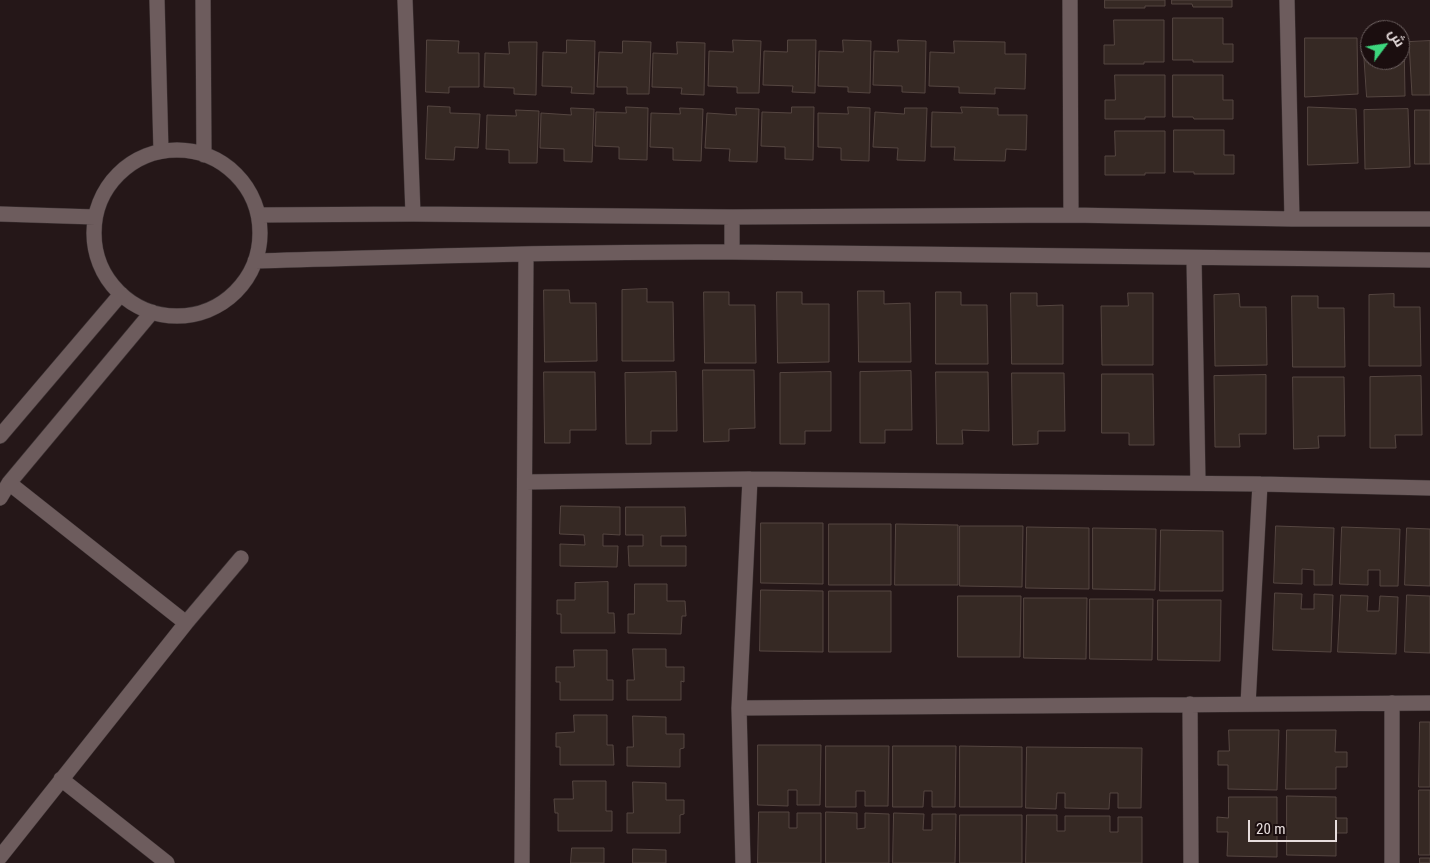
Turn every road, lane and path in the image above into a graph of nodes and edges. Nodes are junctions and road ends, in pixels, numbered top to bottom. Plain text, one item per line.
1 (157, 0) edge
2 (203, 0) edge
3 (405, 0) edge
4 (1070, 0) edge
5 (1286, 0) edge
6 (161, 151) junction
7 (204, 154) junction
8 (0, 214) edge
9 (413, 214) junction
10 (258, 215) junction
11 (1071, 215) junction
12 (95, 217) junction
13 (732, 217) junction
14 (1292, 219) junction
15 (1430, 219) edge
16 (732, 252) junction
17 (526, 254) junction
18 (1194, 258) junction
19 (255, 260) junction
20 (1430, 260) edge
21 (121, 294) junction
22 (152, 312) junction
23 (0, 436) edge
24 (750, 479) junction
25 (525, 482) junction
26 (1198, 483) junction
27 (9, 484) junction
28 (1260, 484) junction
29 (1430, 488) edge
30 (0, 498) edge
31 (242, 558) dead end
32 (186, 623) junction
33 (1392, 703) junction
34 (1430, 703) edge
35 (1190, 704) junction
36 (1248, 704) junction
37 (739, 708) junction
38 (61, 779) junction
39 (0, 857) edge
40 (166, 863) edge
41 (522, 863) edge
42 (743, 863) edge
43 (1191, 863) edge
44 (1392, 863) edge

1 - 6 street
2 - 7 street
3 - 9 street
4 - 11 street
5 - 14 street
6 - 7 street
6 - 12 street
7 - 10 street
8 - 12 street
9 - 10 street
9 - 13 street
10 - 19 street
11 - 13 street
11 - 14 street
12 - 21 street
13 - 16 street
14 - 15 street
16 - 17 street
16 - 18 street
17 - 19 street
17 - 25 street
18 - 20 street
18 - 26 street
19 - 22 street
21 - 22 street
21 - 23 street
22 - 27 street
24 - 25 street
24 - 26 street
24 - 37 street
25 - 41 street
26 - 28 street
27 - 30 street
27 - 32 street
28 - 29 street
28 - 36 street
31 - 32 street
32 - 38 street
33 - 34 street
33 - 36 street
33 - 44 street
35 - 36 street
35 - 37 street
35 - 43 street
37 - 42 street
38 - 39 street
38 - 40 street

